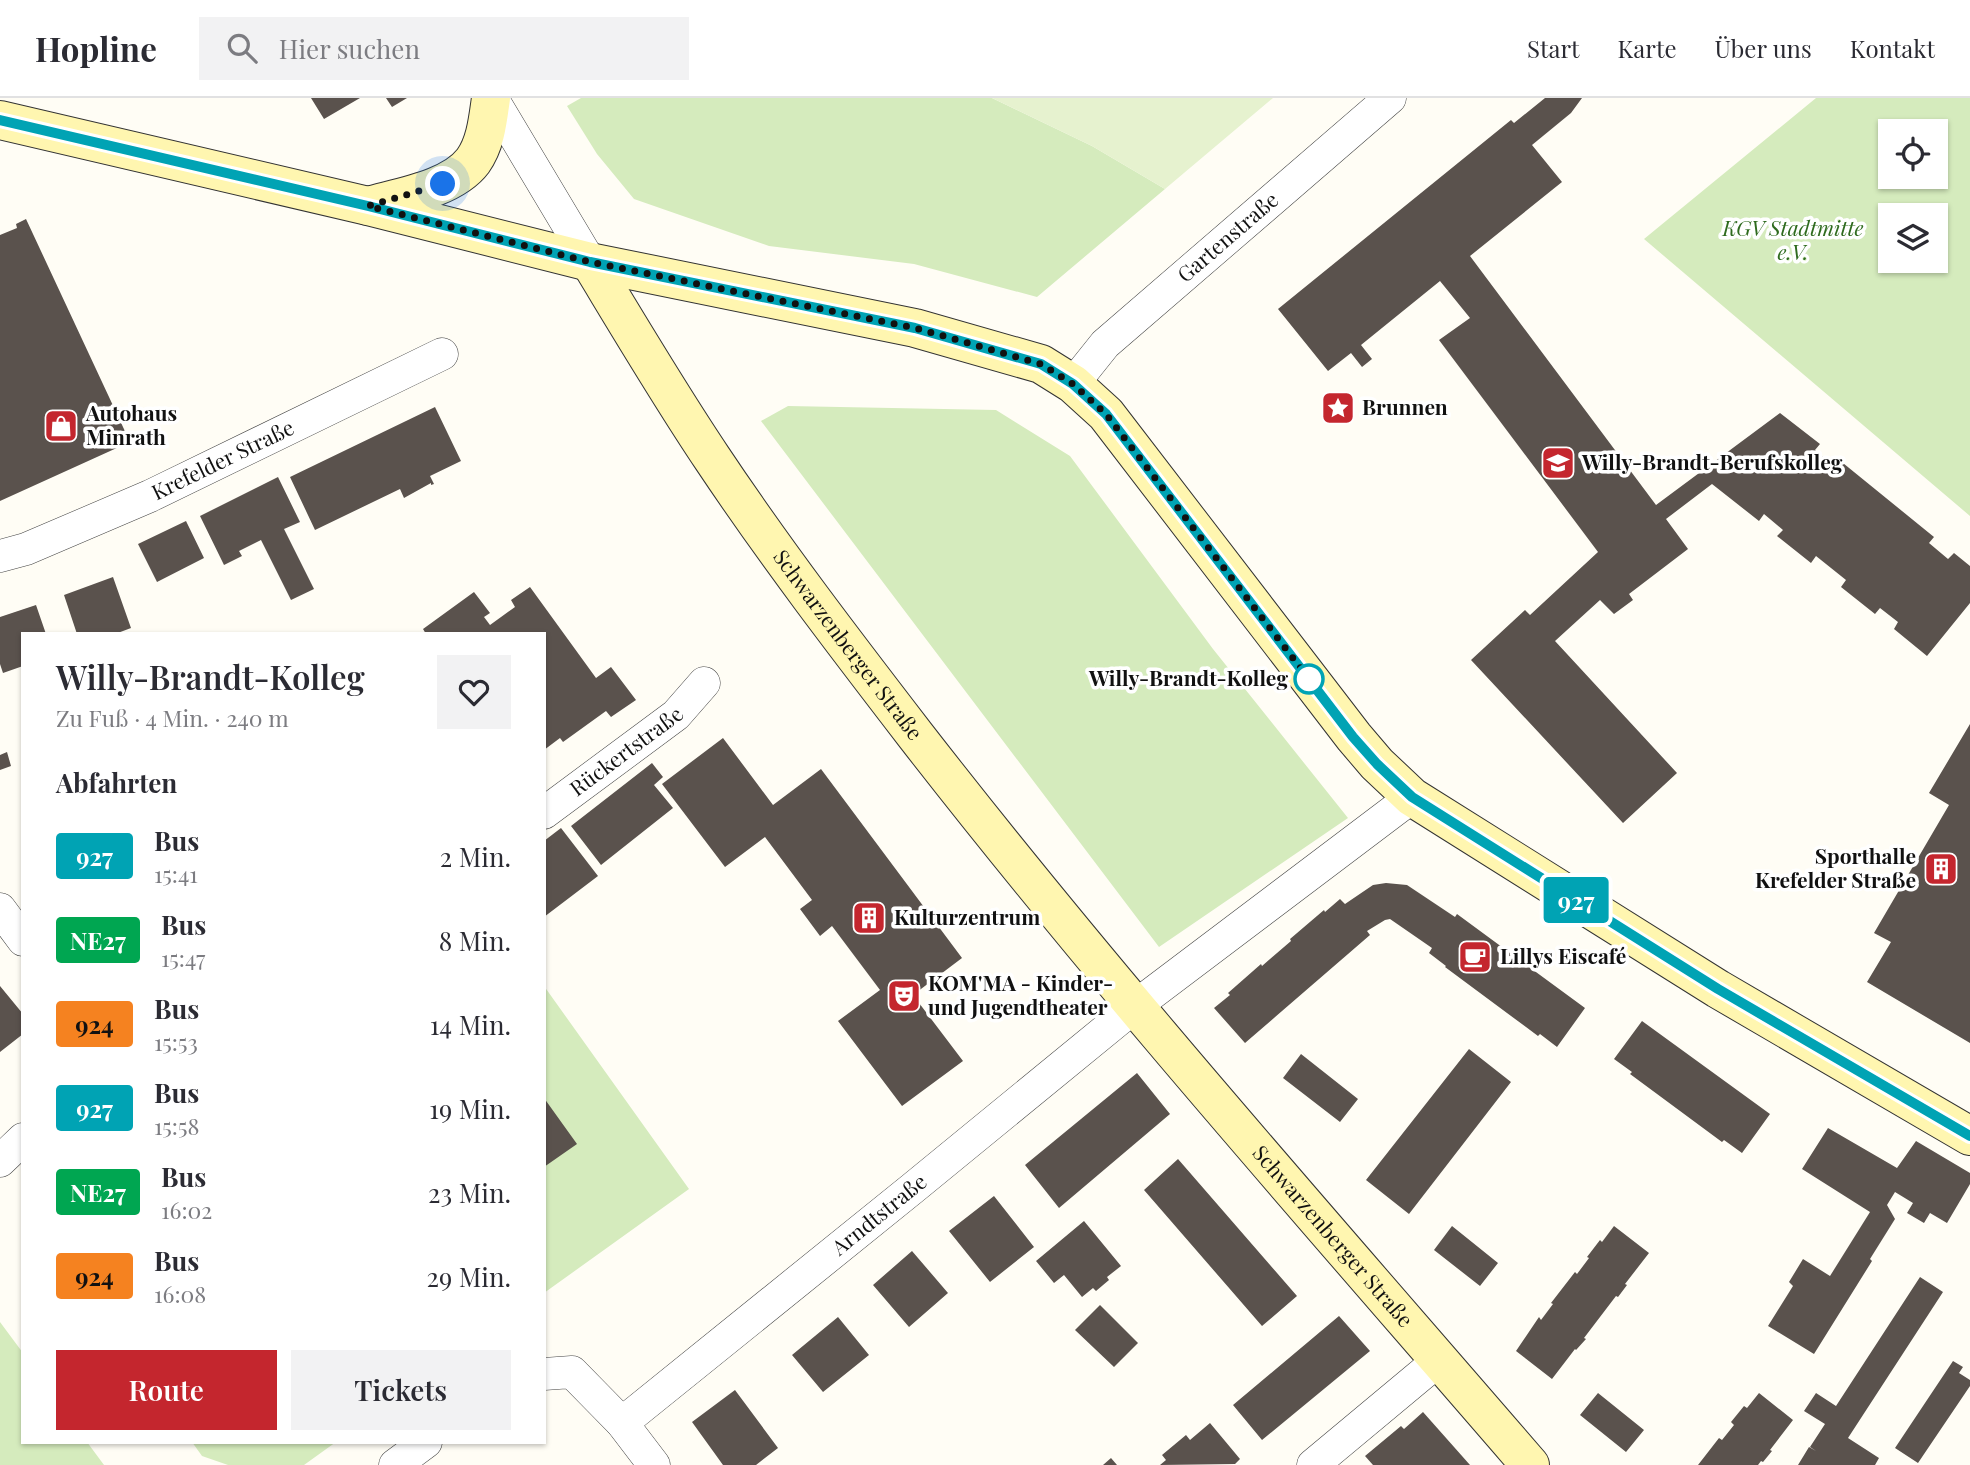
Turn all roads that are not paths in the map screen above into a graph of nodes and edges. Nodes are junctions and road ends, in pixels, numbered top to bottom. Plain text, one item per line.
1 (491, 98) edge
2 (1390, 98) edge
3 (0, 120) edge
4 (368, 206) junction
5 (590, 262) junction
6 (442, 354) dead end
7 (1073, 384) junction
8 (0, 556) edge
9 (704, 683) dead end
10 (1412, 797) junction
11 (546, 812) edge
12 (0, 909) edge
13 (21, 937) edge
14 (1134, 1007) junction
15 (1970, 1136) edge
16 (21, 1141) edge
17 (0, 1161) edge
18 (1439, 1360) junction
19 (546, 1374) edge
20 (622, 1423) junction
21 (423, 1444) edge
22 (396, 1465) edge
23 (654, 1465) edge
24 (1314, 1465) edge
25 (1530, 1465) edge

1 - 4 main road
1 - 5 street
2 - 7 street, Gartenstraße
3 - 4 main road
4 - 5 main road
5 - 7 main road
5 - 14 main road, Schwarzenberger Straße
6 - 8 street, Krefelder Straße
7 - 10 main road
9 - 11 street, Rückertstraße
10 - 14 street
10 - 15 main road
12 - 13 street
14 - 18 main road, Schwarzenberger Straße
14 - 20 street, Arndtstraße
16 - 17 street
18 - 24 street
18 - 25 main road, Schwarzenberger Straße
19 - 20 street
20 - 23 street
21 - 22 street

